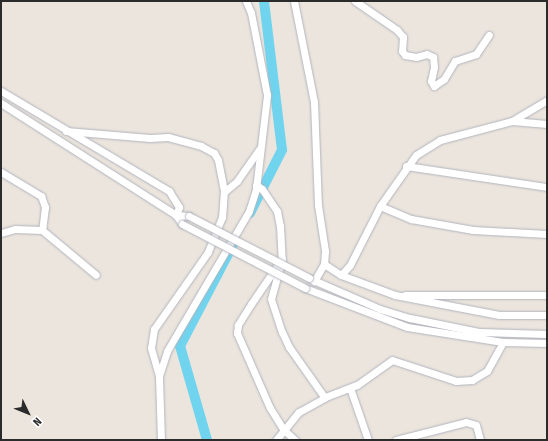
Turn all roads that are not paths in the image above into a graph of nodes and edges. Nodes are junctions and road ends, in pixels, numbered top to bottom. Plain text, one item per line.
1 (246, 1) edge
2 (294, 1) edge
3 (355, 1) edge
4 (489, 35) dead end
5 (1, 91) edge
6 (547, 100) edge
7 (1, 103) edge
8 (512, 121) junction
9 (547, 124) edge
10 (64, 131) junction
11 (260, 147) junction
12 (406, 166) junction
13 (1, 172) edge
14 (256, 186) junction
15 (547, 187) edge
16 (224, 192) junction
17 (380, 206) junction
18 (176, 215) junction
19 (42, 230) junction
20 (1, 233) edge
21 (547, 234) edge
22 (282, 258) junction
23 (324, 264) junction
24 (96, 275) dead end
25 (341, 275) junction
26 (311, 280) junction
27 (395, 295) junction
28 (547, 295) edge
29 (547, 315) edge
30 (547, 334) edge
31 (503, 342) junction
32 (547, 343) edge
33 (159, 376) junction
34 (350, 388) junction
35 (325, 398) junction
36 (284, 430) junction
37 (424, 436) edge
38 (161, 440) edge
39 (276, 440) edge
40 (295, 440) edge
41 (368, 440) edge
42 (396, 440) edge
43 (480, 440) edge

1 - 11 street
2 - 23 street
3 - 4 street
5 - 10 street
6 - 8 street
7 - 18 street
8 - 9 street
8 - 12 street
10 - 16 street
10 - 18 street
11 - 14 street
11 - 16 street
12 - 15 street
12 - 17 street
13 - 19 street
14 - 22 street
14 - 33 street
16 - 33 street
17 - 21 street
17 - 25 street
18 - 26 street, bridge
18 - 31 street, bridge
19 - 20 street
19 - 24 street
22 - 35 street
22 - 36 street
23 - 25 street
23 - 26 street
25 - 27 street
26 - 30 street
27 - 28 street
27 - 29 street
31 - 32 street
31 - 34 street
33 - 38 street
34 - 35 street
34 - 41 street
35 - 36 street
36 - 39 street
36 - 40 street
37 - 42 street
37 - 43 street

